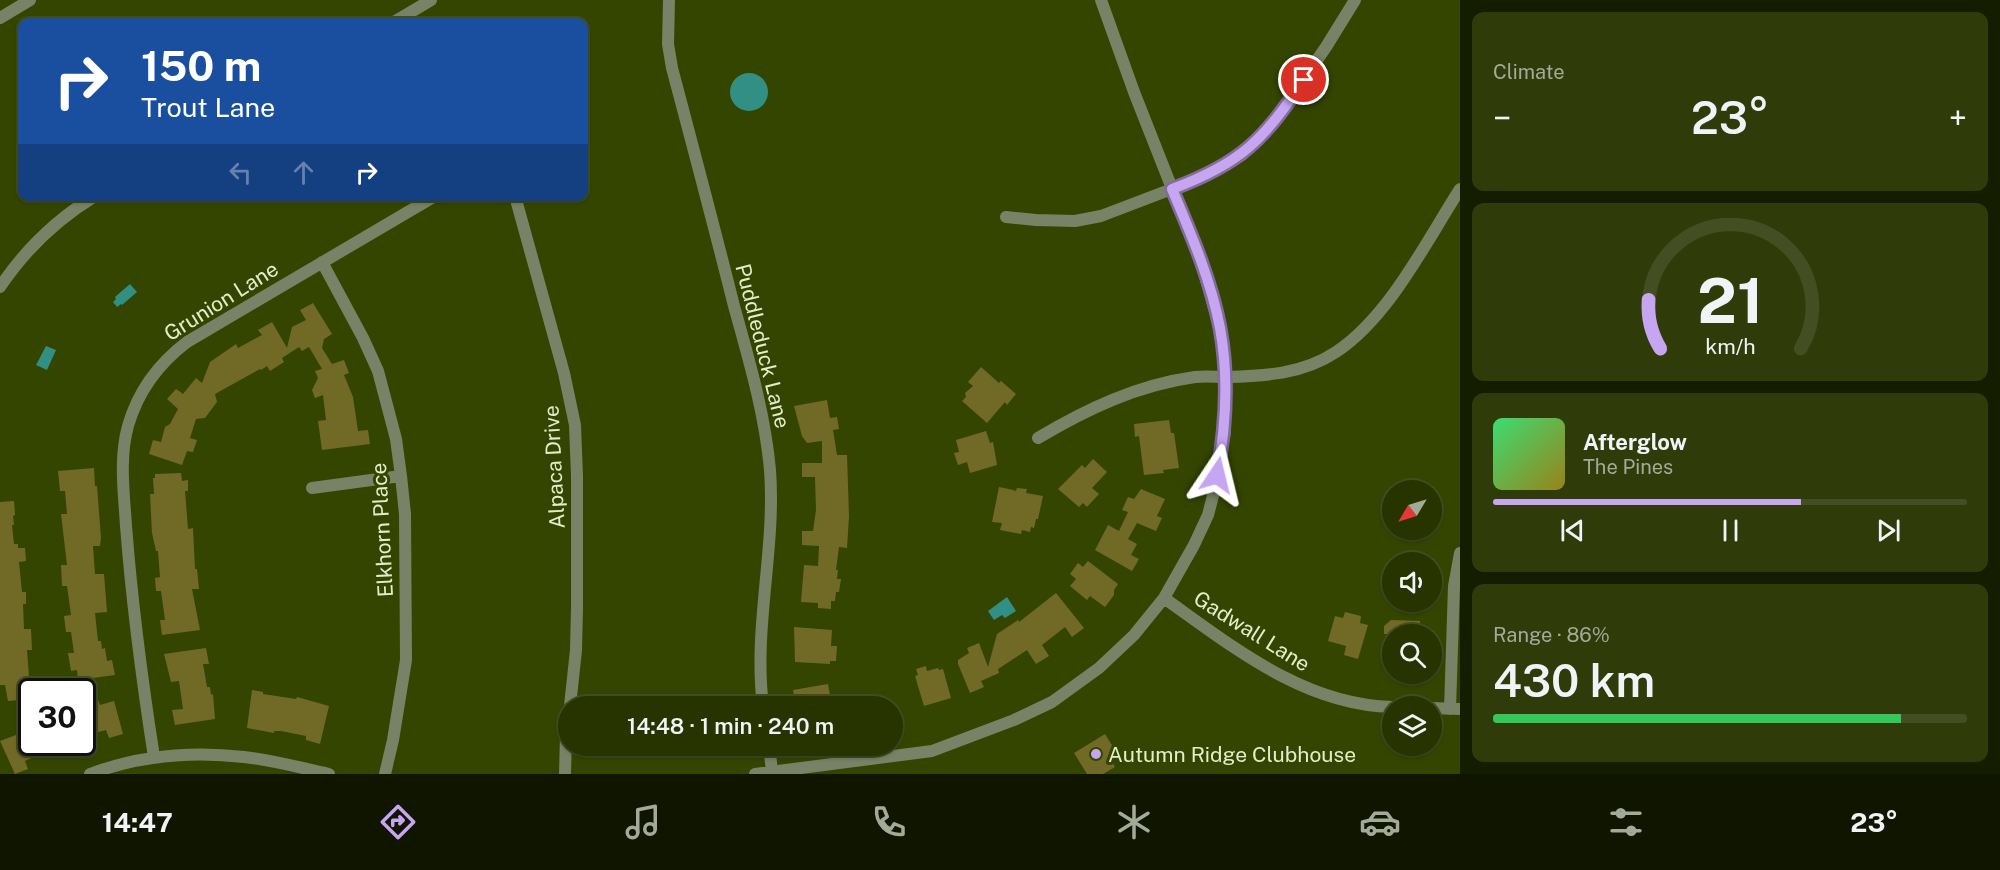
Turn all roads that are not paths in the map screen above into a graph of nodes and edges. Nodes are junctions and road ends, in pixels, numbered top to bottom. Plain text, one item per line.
1 (30, 0) edge
2 (431, 0) edge
3 (669, 0) edge
4 (1101, 0) edge
5 (1355, 0) edge
6 (414, 11) junction
7 (0, 18) edge
8 (401, 18) edge
9 (418, 18) edge
10 (1172, 189) junction
11 (1460, 189) edge
12 (89, 201) edge
13 (426, 201) edge
14 (516, 201) edge
15 (1006, 217) dead end
16 (322, 262) junction
17 (0, 286) edge
18 (1226, 377) junction
19 (1038, 438) dead end
20 (401, 476) junction
21 (312, 488) dead end
22 (1460, 553) edge
23 (1164, 598) junction
24 (571, 696) edge
25 (763, 696) edge
26 (1382, 706) edge
27 (1455, 709) edge
28 (565, 756) edge
29 (770, 756) edge
30 (154, 757) junction
31 (772, 771) junction
32 (90, 774) edge
33 (330, 774) edge
34 (385, 774) edge
35 (565, 774) edge
36 (755, 774) edge

1 - 7 street
2 - 6 street
3 - 25 street, Puddleduck Lane
4 - 10 street
5 - 10 street
6 - 8 street
6 - 9 street
10 - 15 street
10 - 18 street
11 - 18 street
12 - 17 street
13 - 16 street, Grunion Lane
14 - 24 street, Alpaca Drive
16 - 20 street, Elkhorn Place
16 - 30 street, Grunion Lane
18 - 19 street
18 - 23 street
20 - 21 street
20 - 34 street, Elkhorn Place
22 - 27 street
23 - 26 street, Gadwall Lane
23 - 31 street
28 - 35 street
29 - 31 street
30 - 32 street
30 - 33 street
31 - 36 street

